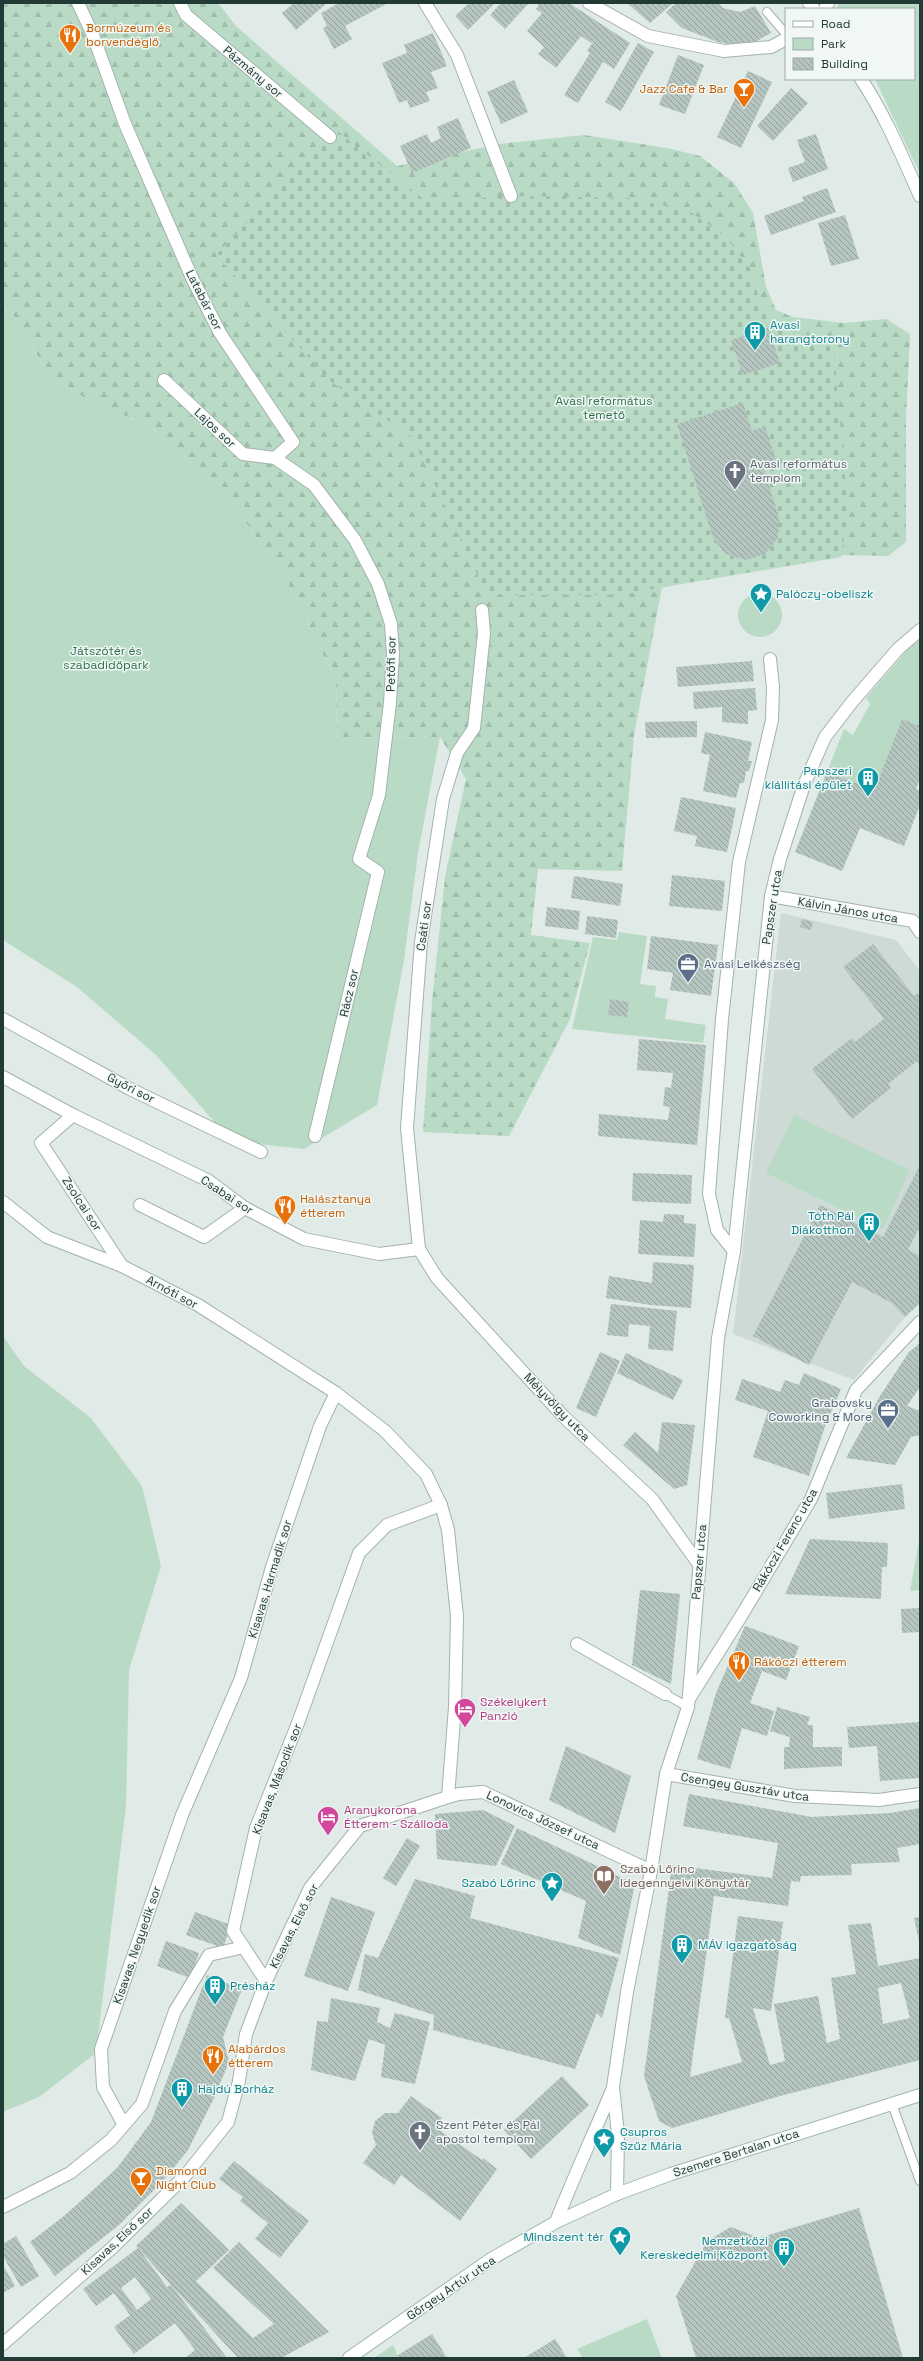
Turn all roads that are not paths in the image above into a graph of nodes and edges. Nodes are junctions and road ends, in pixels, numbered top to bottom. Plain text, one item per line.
1 (78, 3) edge
2 (180, 3) edge
3 (425, 3) edge
4 (589, 3) edge
5 (767, 12) dead end
6 (785, 33) edge
7 (785, 40) edge
8 (862, 80) edge
9 (330, 136) dead end
10 (511, 196) dead end
11 (920, 196) edge
12 (164, 380) dead end
13 (275, 458) junction
14 (482, 610) dead end
15 (920, 630) edge
16 (770, 659) dead end
17 (359, 859) joint
18 (771, 896) junction
19 (920, 932) edge
20 (3, 1019) edge
21 (3, 1077) edge
22 (73, 1116) junction
23 (316, 1136) dead end
24 (261, 1152) dead end
25 (3, 1202) edge
26 (140, 1205) dead end
27 (245, 1208) junction
28 (419, 1249) junction
29 (734, 1251) junction
30 (122, 1266) junction
31 (920, 1322) edge
32 (336, 1393) junction
33 (441, 1505) junction
34 (698, 1563) junction
35 (577, 1644) dead end
36 (665, 1694) joint
37 (688, 1704) junction
38 (203, 1765) joint
39 (666, 1774) junction
40 (920, 1794) edge
41 (448, 1797) junction
42 (651, 1871) junction
43 (244, 1947) junction
44 (266, 1981) junction
45 (613, 2087) junction
46 (920, 2095) edge
47 (892, 2104) junction
48 (124, 2124) junction
49 (920, 2181) edge
50 (617, 2194) junction
51 (3, 2207) edge
52 (556, 2222) junction
53 (3, 2344) edge
54 (349, 2358) edge

1 - 13 street, Latabár sor
2 - 9 street, Pázmány sor
3 - 10 street
4 - 7 street
5 - 6 lane
8 - 11 street
12 - 13 street, Lajos sor
13 - 17 street, Petőfi sor
14 - 28 street, Csáti sor
15 - 18 street, Papszer utca
16 - 29 street
17 - 23 street, Rácz sor
18 - 19 street, Kálvin János utca
18 - 29 street, Papszer utca
20 - 24 street, Győri sor
21 - 22 street, Csabai sor
22 - 27 street, Csabai sor
22 - 30 street, Zsolcai sor
25 - 30 street, Arnóti sor
26 - 27 street
27 - 28 street, Csabai sor
28 - 34 street, Mélyvölgy utca
29 - 34 street, Papszer utca
30 - 32 street, Arnóti sor
31 - 37 street, Rákóczi Ferenc utca
32 - 33 street
32 - 38 street, Kisavas, Harmadik sor
33 - 41 street
33 - 43 street, Kisavas, Második sor
34 - 37 street, Papszer utca
35 - 36 street
36 - 37 lane
37 - 39 street, Papszer utca
38 - 48 street, Kisavas, Negyedik sor
39 - 40 street, Csengey Gusztáv utca
39 - 42 street, Papszer utca
41 - 42 street, Lonovics József utca
41 - 44 street, Kisavas, Első sor
42 - 45 street
43 - 44 street, Kisavas, Második sor
43 - 48 street
44 - 53 street, Kisavas, Első sor
45 - 50 street
45 - 52 street
46 - 47 street, Szemere Bertalan utca
47 - 49 lane
47 - 50 street, Szemere Bertalan utca
48 - 51 street
50 - 52 street, Szemere Bertalan utca
52 - 54 street, Görgey Artúr utca

